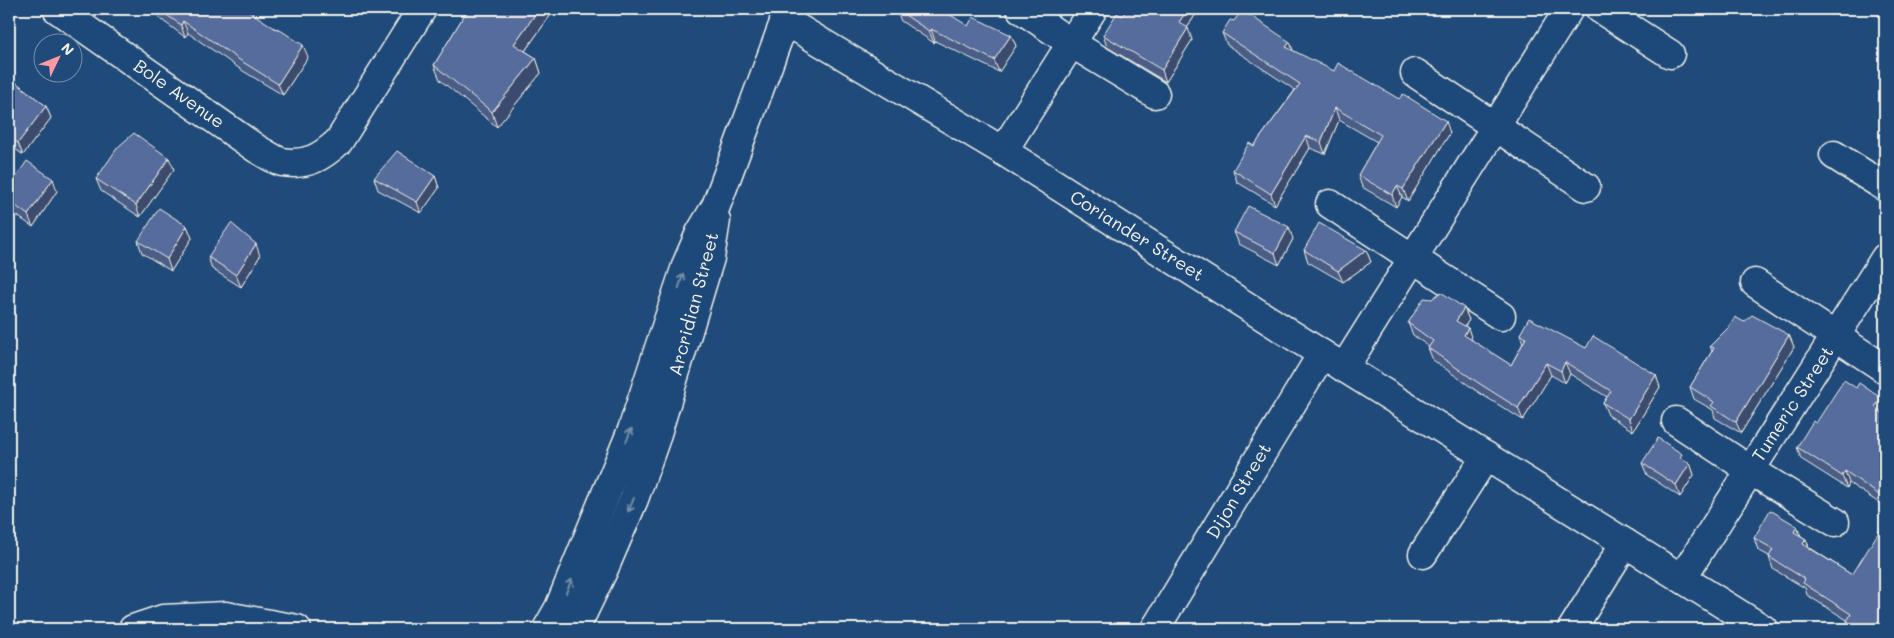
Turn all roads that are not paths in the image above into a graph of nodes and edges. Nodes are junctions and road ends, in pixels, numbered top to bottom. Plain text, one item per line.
1 (57, 9) edge
2 (422, 9) edge
3 (1021, 9) edge
4 (1093, 9) edge
5 (1570, 9) edge
6 (1600, 9) edge
7 (787, 14) edge
8 (1071, 43) junction
9 (1670, 54) dead end
10 (1415, 73) dead end
11 (1155, 94) dead end
12 (1496, 126) junction
13 (1004, 151) junction
14 (1834, 155) dead end
15 (1586, 187) dead end
16 (1885, 187) edge
17 (1330, 204) dead end
18 (716, 206) junction
19 (1413, 258) junction
20 (1885, 258) edge
21 (1755, 283) dead end
22 (1501, 316) dead end
23 (1835, 337) junction
24 (1333, 360) junction
25 (1885, 369) edge
26 (1676, 420) dead end
27 (1486, 456) junction
28 (1750, 470) junction
29 (1835, 522) dead end
30 (1626, 543) junction
31 (1423, 554) dead end
32 (1682, 578) junction
33 (133, 629) edge
34 (297, 629) edge
35 (547, 629) edge
36 (575, 629) edge
37 (1156, 629) edge
38 (1572, 629) edge
39 (1763, 629) edge

1 - 2 main road, Bole Avenue
3 - 8 main road
4 - 8 main road
5 - 12 main road, Dijon Street
6 - 9 main road
7 - 13 main road, Coriander Street
7 - 18 main road
8 - 11 main road
8 - 13 main road
10 - 12 main road
12 - 15 main road
12 - 19 main road, Dijon Street
13 - 24 main road, Coriander Street
14 - 16 main road
17 - 19 main road
35 -> 18 main road, Arcridian Street
18 -> 36 main road, Arcridian Street
19 - 22 main road
19 - 24 main road, Dijon Street
20 - 23 main road, Tumeric Street
21 - 23 main road, Tumeric Street
23 - 25 main road, Tumeric Street
23 - 28 main road, Tumeric Street
24 - 27 main road, Coriander Street
24 - 37 main road, Dijon Street
26 - 28 main road, Tumeric Street
27 - 30 main road, Coriander Street
27 - 31 main road
28 - 29 main road, Tumeric Street
28 - 32 main road, Tumeric Street
30 - 32 main road, Coriander Street
30 - 38 main road
32 - 39 main road, Coriander Street
33 - 34 main road

